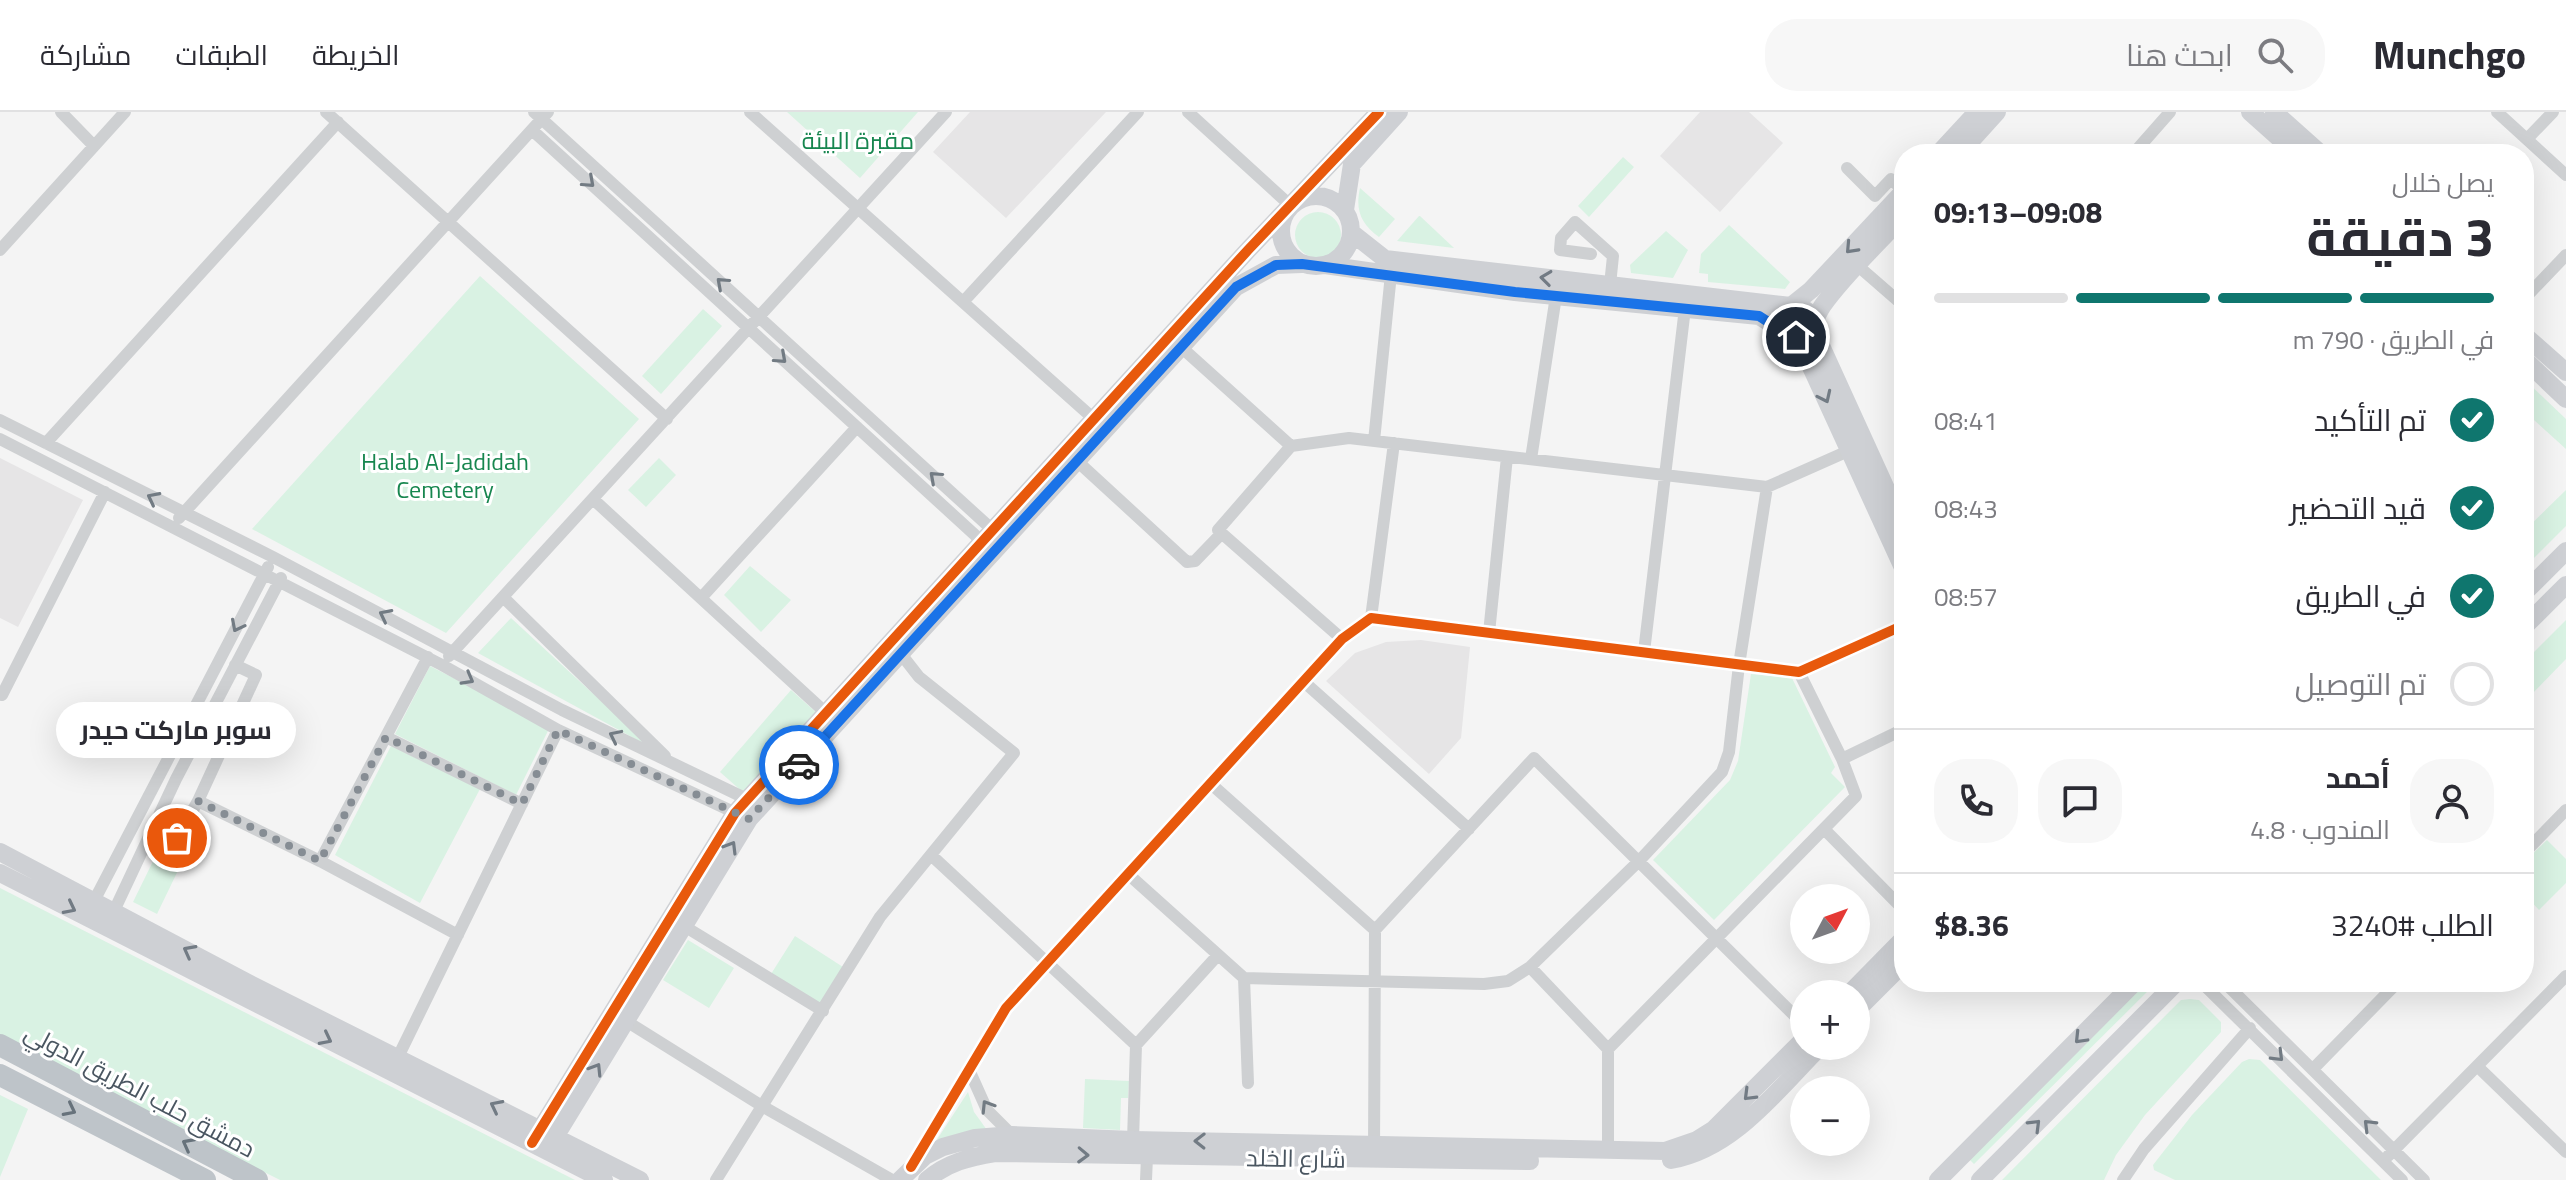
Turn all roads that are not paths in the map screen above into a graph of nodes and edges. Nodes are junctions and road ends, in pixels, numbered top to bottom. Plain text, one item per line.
1 (61, 112) edge
2 (125, 112) edge
3 (326, 112) edge
4 (750, 112) edge
5 (946, 112) edge
6 (1138, 112) edge
7 (1188, 112) edge
8 (1379, 112) edge
9 (1399, 112) edge
10 (1977, 112) edge
11 (1997, 112) edge
12 (2170, 112) edge
13 (2250, 112) edge
14 (2274, 112) edge
15 (2497, 112) edge
16 (2553, 112) edge
17 (541, 114) edge
18 (338, 122) junction
19 (532, 130) junction
20 (2527, 139) junction
21 (1947, 144) edge
22 (1968, 144) edge
23 (2142, 144) edge
24 (2286, 144) edge
25 (2310, 144) edge
26 (2532, 144) edge
27 (2534, 145) edge
28 (94, 146) junction
29 (1847, 168) dead end
30 (2566, 175) edge
31 (1894, 182) edge
32 (1894, 202) edge
33 (1291, 206) junction
34 (859, 209) junction
35 (1345, 210) junction
36 (448, 222) junction
37 (1894, 226) edge
38 (1352, 233) junction
39 (0, 250) edge
40 (1591, 254) dead end
41 (2566, 255) edge
42 (1302, 264) junction
43 (1325, 265) junction
44 (1858, 266) junction
45 (1391, 274) junction
46 (1610, 285) junction
47 (2534, 289) edge
48 (1568, 292) junction
49 (1894, 297) edge
50 (963, 302) junction
51 (1791, 306) junction
52 (1685, 308) junction
53 (760, 317) junction
54 (1812, 323) junction
55 (749, 329) junction
56 (1784, 332) junction
57 (2534, 344) edge
58 (1181, 347) junction
59 (2534, 369) edge
60 (2566, 372) edge
61 (2566, 399) edge
62 (667, 419) junction
63 (1094, 419) junction
64 (0, 420) edge
65 (857, 427) junction
66 (0, 439) edge
67 (1374, 441) junction
68 (46, 443) junction
69 (1394, 443) junction
70 (1291, 446) junction
71 (1858, 447) junction
72 (1507, 457) junction
73 (1531, 459) junction
74 (1067, 465) junction
75 (1665, 475) junction
76 (1767, 487) junction
77 (105, 492) junction
78 (594, 500) junction
79 (1894, 510) edge
80 (184, 514) junction
81 (171, 526) junction
82 (1222, 533) junction
83 (993, 541) junction
84 (1894, 543) edge
85 (2566, 551) edge
86 (273, 557) junction
87 (287, 565) junction
88 (264, 574) junction
89 (278, 582) junction
90 (2534, 583) edge
91 (2566, 585) edge
92 (504, 598) junction
93 (701, 598) junction
94 (2534, 617) edge
95 (1371, 618) junction
96 (1894, 629) edge
97 (1489, 633) junction
98 (1342, 639) junction
99 (454, 651) junction
100 (1644, 652) junction
101 (901, 654) junction
102 (428, 657) junction
103 (235, 665) junction
104 (442, 665) junction
105 (1739, 665) junction
106 (1799, 672) junction
107 (1303, 681) junction
108 (2, 695) dead end
109 (826, 713) junction
110 (558, 730) junction
111 (1894, 734) edge
112 (386, 737) junction
113 (1842, 759) junction
114 (672, 763) junction
115 (161, 771) junction
116 (176, 779) junction
117 (1210, 783) junction
118 (198, 801) junction
119 (522, 804) junction
120 (748, 809) junction
121 (2566, 810) edge
122 (153, 827) junction
123 (1469, 829) junction
124 (1824, 829) junction
125 (2534, 843) edge
126 (0, 852) edge
127 (931, 855) junction
128 (320, 861) junction
129 (1639, 861) junction
130 (0, 873) edge
131 (1128, 874) junction
132 (1894, 900) edge
133 (94, 901) junction
134 (114, 911) junction
135 (684, 926) junction
136 (1375, 930) junction
137 (458, 935) junction
138 (1718, 939) junction
139 (1894, 948) edge
140 (1218, 955) junction
141 (1047, 963) junction
142 (1530, 967) junction
143 (1894, 973) edge
144 (2566, 976) edge
145 (1244, 978) junction
146 (1863, 980) edge
147 (1375, 983) junction
148 (2125, 992) edge
149 (2167, 992) edge
150 (2212, 992) edge
151 (2234, 992) edge
152 (2388, 992) edge
153 (1870, 997) edge
154 (823, 1011) junction
155 (1790, 1011) edge
156 (626, 1021) junction
157 (2250, 1028) junction
158 (0, 1045) edge
159 (1136, 1045) junction
160 (1608, 1049) junction
161 (1790, 1053) edge
162 (398, 1057) junction
163 (1807, 1060) edge
164 (2477, 1066) junction
165 (2313, 1069) junction
166 (970, 1072) junction
167 (0, 1075) edge
168 (1248, 1083) dead end
169 (762, 1106) junction
170 (543, 1139) junction
171 (1133, 1140) junction
172 (1021, 1141) junction
173 (2394, 1150) junction
174 (1374, 1151) junction
175 (1608, 1151) junction
176 (2566, 1152) edge
177 (1147, 1157) junction
178 (2383, 1161) junction
179 (1955, 1163) junction
180 (905, 1173) edge
181 (2128, 1178) edge
182 (205, 1180) edge
183 (257, 1180) edge
184 (604, 1180) edge
185 (640, 1180) edge
186 (716, 1180) edge
187 (892, 1180) edge
188 (927, 1180) edge
189 (1146, 1180) edge
190 (1938, 1180) edge
191 (1972, 1180) edge
192 (1980, 1180) edge
193 (2402, 1180) edge
194 (2424, 1180) edge

1 - 28 street
2 - 28 street
3 - 18 street
4 - 34 street
5 - 34 street
6 - 50 street
7 - 33 street
8 - 33 street
9 - 35 street
10 - 21 street
11 - 22 street
12 - 23 street
13 - 24 street
14 - 25 street
15 - 20 street
16 - 20 street
17 - 19 street
53 -> 17 street
18 - 36 street
18 - 68 street
19 - 36 street
19 -> 55 street
20 - 26 street
27 - 30 street
28 - 39 street
29 - 31 street
32 -> 51 street
33 - 35 street
33 - 42 street
33 - 63 street
34 - 50 street
34 - 53 street
35 - 38 street
36 - 62 street
36 - 80 street
37 - 44 street
38 - 43 street
48 -> 38 street
40 - 46 street
41 - 47 street
42 - 43 street
42 - 58 street
43 - 45 street
44 - 49 street
44 - 54 street
45 - 48 street
45 - 67 street
46 - 48 street
46 - 51 street
48 - 52 street
48 - 73 street
50 - 63 street
51 - 54 street
51 - 56 street
52 - 56 street
52 - 75 street
53 - 55 street
83 -> 53 street
54 - 56 street
54 - 71 street
55 - 62 street
55 -> 65 street
56 -> 71 street
57 - 60 street
58 - 70 street
58 - 74 street
59 - 61 street
62 - 78 street
63 - 74 street
64 - 68 street
65 - 83 street
65 - 93 street
66 - 77 street
67 - 69 street
67 - 70 street
80 -> 68 street
69 - 72 street
69 - 95 street
70 - 82 street
71 - 76 street
71 - 79 street
71 - 84 street
72 - 73 street
72 - 97 street
73 - 75 street
74 - 82 street
74 - 83 street
75 - 76 street
75 - 100 street
76 - 105 street
77 - 81 street
77 - 108 street
78 - 92 street
78 - 93 street
80 - 81 street
80 - 86 street
81 - 88 street
82 - 98 street
83 - 101 street
83 - 109 street
85 - 90 street
86 - 87 street
86 - 88 street
87 - 89 street
99 -> 87 street
88 - 89 street
88 -> 115 street
89 - 102 street
89 - 103 street
91 - 94 street
92 - 99 street
92 - 114 street
93 - 109 street
95 - 97 street
95 - 98 street
96 - 106 street
97 - 100 street
98 - 107 street
99 - 104 street
114 -> 99 street
100 - 105 street
101 - 120 street
101 - 127 street
102 - 104 street
102 - 112 street
103 - 116 street
103 - 118 street
104 -> 110 street
105 - 106 street
105 - 129 street
106 - 113 street
107 - 117 street
107 - 123 street
109 - 120 street
110 - 119 street
110 - 120 street
111 - 113 street
112 - 119 street
112 - 128 street
113 - 124 street
114 - 120 street
115 - 116 street
115 - 133 street
116 - 122 street
117 - 131 street
117 - 136 street
118 - 122 street
118 - 128 street
119 - 137 street
135 -> 120 street
120 - 170 street
121 - 125 street
122 - 134 street
123 - 129 street
123 - 136 street
124 - 132 street
124 - 138 street
126 - 133 street
127 - 141 street
127 - 154 street
128 - 137 street
129 - 138 street
129 - 142 street
130 -> 170 street
131 - 140 street
131 - 141 street
133 - 134 street
162 -> 134 street
135 - 154 street
135 - 156 street
136 - 147 street
137 - 162 street
138 - 155 street
138 - 160 street
139 - 146 street
140 - 145 street
140 - 159 street
141 - 159 street
141 - 166 street
142 - 147 street
142 - 160 street
143 - 153 street
144 - 164 street
145 - 147 street
145 - 168 street
147 - 174 street
148 -> 179 street
192 -> 149 street
150 - 157 street
151 - 165 street
152 - 165 street
154 - 169 street
156 - 169 street
170 -> 156 street
157 -> 178 street
157 - 181 street
183 -> 158 highway, دمشق حلب الطريق الدولي
159 - 171 street
160 - 175 street
161 -> 175 street
170 -> 162 street
163 - 174 street, شارع الخلد
164 - 173 street
164 - 176 street
173 -> 165 street
172 -> 166 street
166 - 180 street
167 -> 182 highway
169 - 186 street
169 - 187 street
170 - 184 street
170 - 185 street
171 - 172 street
174 -> 171 street
172 -> 177 street, شارع الخلد
172 - 180 street
172 - 188 street, شارع الخلد
173 - 178 street
173 - 194 street
174 - 175 street
174 - 177 street, شارع الخلد
177 - 189 street
178 - 193 street
179 - 190 street
179 - 191 street

